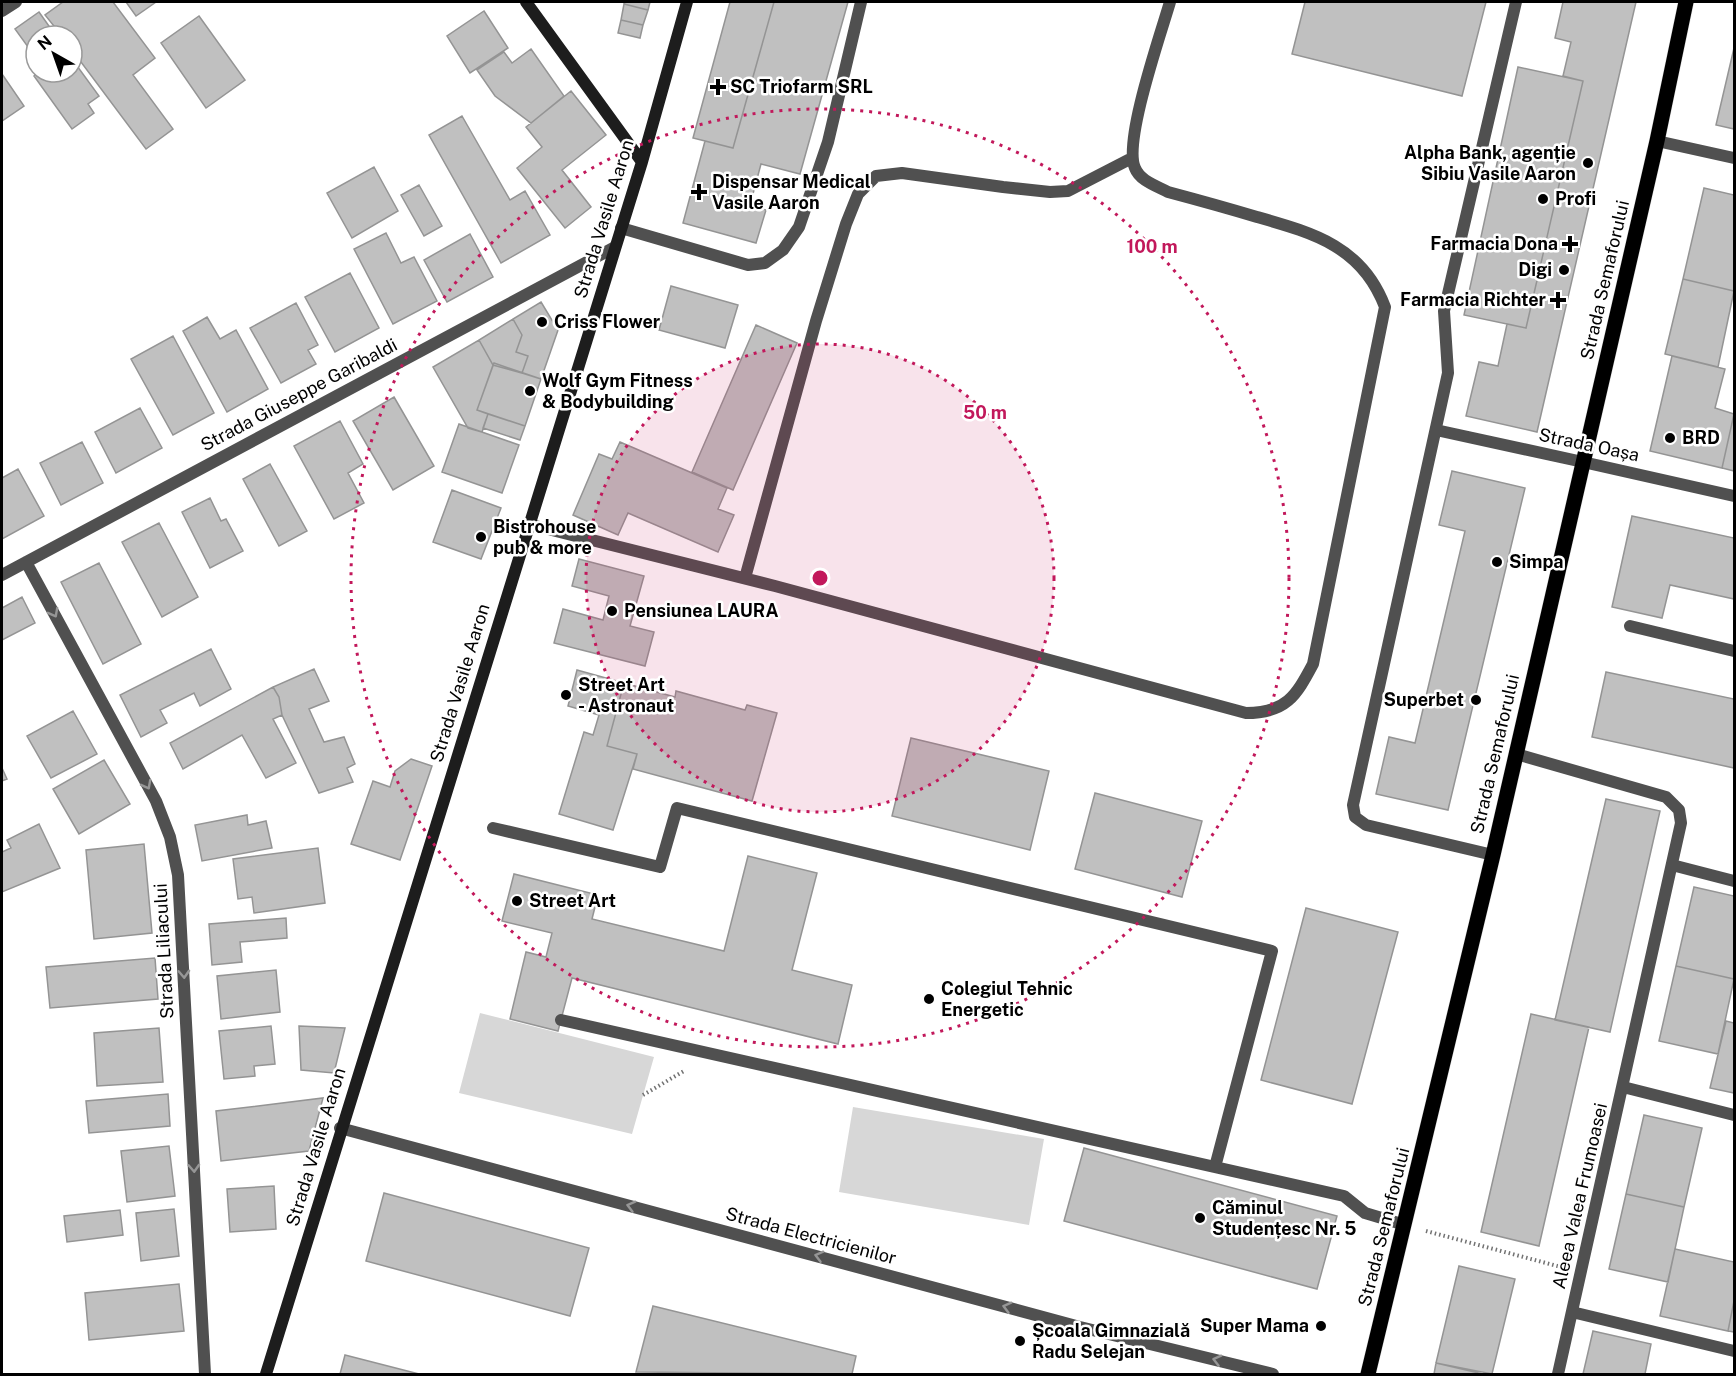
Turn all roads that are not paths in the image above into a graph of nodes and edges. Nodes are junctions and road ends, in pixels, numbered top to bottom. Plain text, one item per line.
1 (15, 2) edge
2 (526, 2) edge
3 (687, 2) edge
4 (861, 2) edge
5 (1170, 2) edge
6 (1516, 2) edge
7 (1686, 2) edge
8 (2, 11) edge
9 (1657, 141) junction
10 (1132, 158) junction
11 (1734, 158) edge
12 (642, 162) junction
13 (621, 228) junction
14 (615, 247) junction
15 (1436, 430) junction
16 (1583, 462) junction
17 (1734, 496) edge
18 (528, 524) junction
19 (26, 562) junction
20 (2, 575) edge
21 (745, 578) junction
22 (1630, 626) dead end
23 (1734, 651) edge
24 (1516, 754) junction
25 (493, 828) dead end
26 (1493, 855) junction
27 (1672, 865) junction
28 (1734, 881) edge
29 (561, 1020) dead end
30 (1623, 1087) junction
31 (1734, 1115) edge
32 (340, 1128) junction
33 (1215, 1167) junction
34 (1405, 1225) junction
35 (1572, 1312) junction
36 (1734, 1351) edge
37 (205, 1374) edge
38 (266, 1374) edge
39 (1273, 1374) edge
40 (1368, 1374) edge
41 (1558, 1374) edge

1 - 8 street
2 - 12 street
3 - 12 street, Strada Vasile Aaron
4 - 13 street
5 - 10 street
6 - 15 street
7 - 9 main road, Strada Semaforului
9 - 11 street
9 - 16 main road, Strada Semaforului
10 - 21 street
10 - 21 street
12 - 13 street, Strada Vasile Aaron
13 - 14 street, Strada Vasile Aaron
14 - 18 street, Strada Vasile Aaron
14 - 19 street, Strada Giuseppe Garibaldi
15 - 16 street, Strada Oașa
15 - 26 street
16 - 17 street, Strada Oașa
16 - 24 main road, Strada Semaforului
18 - 21 street
18 - 32 street, Strada Vasile Aaron
19 - 20 street, Strada Giuseppe Garibaldi
19 -> 37 street, Strada Liliacului
22 - 23 street
24 - 26 main road, Strada Semaforului
24 - 27 street, Aleea Valea Frumoasei
25 - 33 street
26 - 34 main road, Strada Semaforului
27 - 28 street
27 - 30 street, Aleea Valea Frumoasei
29 - 33 street
30 - 31 street, Aleea Valea Frumoasei
30 - 35 street, Aleea Valea Frumoasei
32 - 38 street, Strada Vasile Aaron
39 -> 32 street, Strada Electricienilor
33 - 34 street
34 - 40 main road, Strada Semaforului
35 - 36 street, Aleea Valea Frumoasei
35 - 41 street, Aleea Valea Frumoasei

